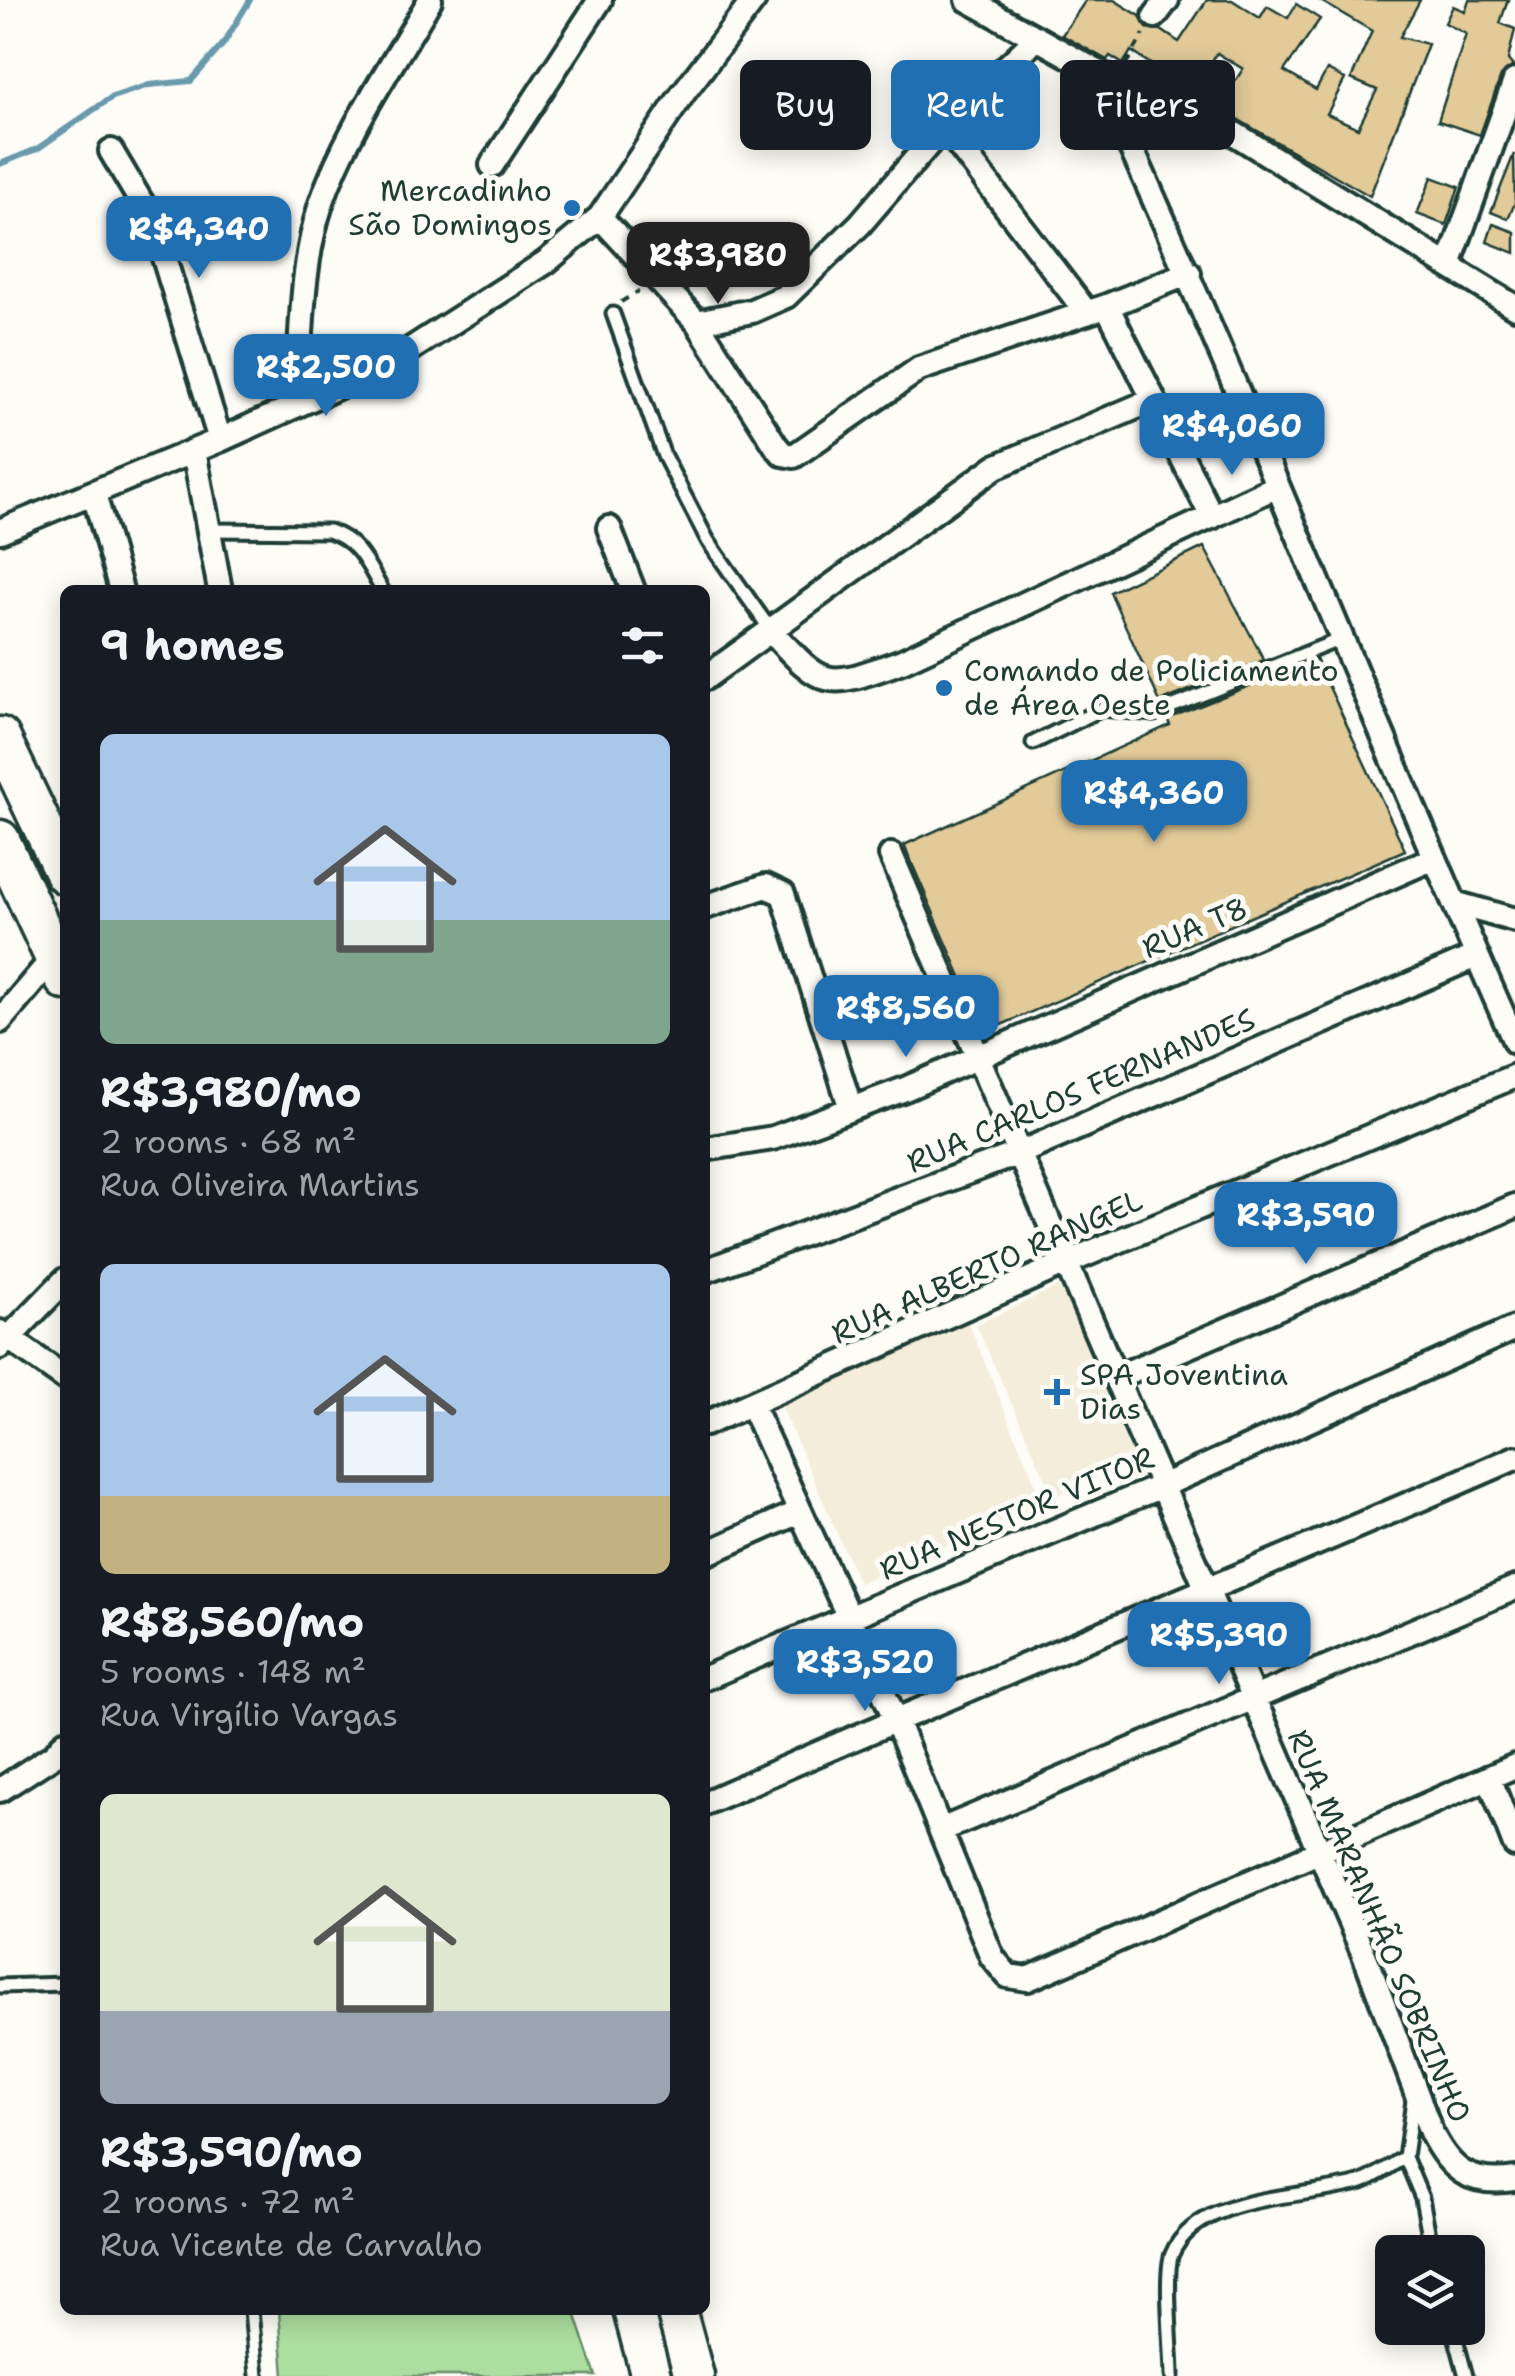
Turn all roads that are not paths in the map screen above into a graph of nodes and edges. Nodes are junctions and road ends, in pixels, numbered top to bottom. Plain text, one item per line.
1 (430, 0) edge
2 (600, 0) edge
3 (754, 0) edge
4 (968, 0) edge
5 (1035, 40) junction
6 (1014, 60) edge
7 (1074, 60) edge
8 (1515, 80) edge
9 (1235, 134) edge
10 (923, 150) edge
11 (964, 150) edge
12 (1133, 150) edge
13 (111, 151) dead end
14 (492, 165) dead end
15 (600, 217) junction
16 (1449, 265) junction
17 (1188, 273) junction
18 (1515, 306) edge
19 (1097, 309) junction
20 (613, 314) road end
21 (697, 322) junction
22 (1153, 400) junction
23 (297, 403) junction
24 (220, 440) junction
25 (194, 451) junction
26 (1276, 487) junction
27 (94, 494) junction
28 (1212, 517) junction
29 (609, 528) dead end
30 (0, 530) edge
31 (212, 530) junction
32 (120, 585) edge
33 (219, 585) edge
34 (379, 585) edge
35 (632, 585) edge
36 (772, 632) junction
37 (1340, 639) junction
38 (710, 675) edge
39 (0, 737) edge
40 (1033, 743) dead end
41 (0, 840) edge
42 (891, 855) dead end
43 (1434, 858) junction
44 (60, 863) edge
45 (1454, 902) junction
46 (710, 906) edge
47 (1515, 920) edge
48 (1476, 956) junction
49 (59, 969) edge
50 (0, 1021) edge
51 (1515, 1042) edge
52 (980, 1054) junction
53 (1515, 1076) edge
54 (852, 1110) junction
55 (710, 1148) edge
56 (1022, 1152) junction
57 (1515, 1206) edge
58 (1068, 1262) junction
59 (710, 1270) edge
60 (60, 1285) edge
61 (1515, 1328) edge
62 (3, 1339) edge
63 (60, 1375) edge
64 (1117, 1377) junction
65 (751, 1404) junction
66 (710, 1422) edge
67 (1515, 1458) edge
68 (1164, 1485) junction
69 (800, 1512) junction
70 (710, 1552) edge
71 (1515, 1588) edge
72 (1206, 1593) junction
73 (849, 1616) junction
74 (710, 1676) edge
75 (1253, 1701) junction
76 (895, 1718) junction
77 (60, 1748) edge
78 (1515, 1766) edge
79 (1489, 1777) junction
80 (0, 1790) edge
81 (710, 1801) edge
82 (942, 1830) junction
83 (1515, 1845) edge
84 (1318, 1852) junction
85 (60, 1984) edge
86 (0, 1986) edge
87 (1415, 2088) junction
88 (1405, 2156) junction
89 (1515, 2179) edge
90 (1429, 2235) edge
91 (251, 2315) edge
92 (634, 2315) edge
93 (677, 2315) edge
94 (1458, 2345) edge
95 (257, 2376) edge
96 (651, 2376) edge
97 (694, 2376) edge
98 (1172, 2376) edge
99 (1466, 2376) edge

1 - 23 street
2 - 14 street
3 - 15 street
4 - 5 street
5 - 6 street
5 - 7 street
8 - 16 street
9 - 16 street
10 - 21 street
11 - 19 street
12 - 17 street
13 - 24 street
15 - 21 street
15 - 23 street
16 - 18 street
17 - 19 street
17 - 26 street
19 - 21 street
19 - 22 street
20 - 36 lane
22 - 28 street
22 - 36 street
23 - 24 street
24 - 25 street
25 - 27 street
25 - 31 street
26 - 28 street
26 - 37 street
27 - 30 street
27 - 32 street
28 - 36 street
29 - 35 street
31 - 33 street
31 - 34 lane
36 - 38 street
37 - 40 lane
37 - 43 street
39 - 44 highway
41 - 49 highway
42 - 52 street, RUA MARANHÃO SOBRINHO
43 - 45 street
43 - 52 street, RUA T8
45 - 47 street
45 - 48 street
46 - 54 street
48 - 51 street
48 - 56 street, RUA CARLOS FERNANDES
49 - 50 street
52 - 54 street, RUA T8
52 - 56 street, RUA MARANHÃO SOBRINHO
53 - 58 street, RUA ALBERTO RANGEL
54 - 55 street, RUA T8
56 - 58 street, RUA MARANHÃO SOBRINHO
56 - 59 street, RUA CARLOS FERNANDES
57 - 64 street
58 - 64 street, RUA MARANHÃO SOBRINHO
58 - 65 street, RUA ALBERTO RANGEL
60 - 62 street
61 - 68 street, RUA NESTOR VITOR
62 - 63 street
64 - 68 street, RUA MARANHÃO SOBRINHO
65 - 66 street, RUA ALBERTO RANGEL
65 - 69 street
67 - 72 street
68 - 72 street, RUA MARANHÃO SOBRINHO
68 - 73 street, RUA NESTOR VITOR
69 - 70 street
69 - 73 street
71 - 75 street
72 - 75 street, RUA MARANHÃO SOBRINHO
72 - 76 street
73 - 74 street, RUA NESTOR VITOR
73 - 76 street
75 - 82 street
75 - 84 street, RUA MARANHÃO SOBRINHO
76 - 81 street
76 - 82 street
77 - 80 street
78 - 79 street
79 - 83 street
79 - 84 street
82 - 84 street
84 - 87 street, RUA MARANHÃO SOBRINHO
85 - 86 lane
87 - 88 lane
87 - 89 street, RUA MARANHÃO SOBRINHO
88 - 90 lane
88 - 98 lane
91 - 95 lane
92 - 96 highway
93 - 97 highway
94 - 99 lane

